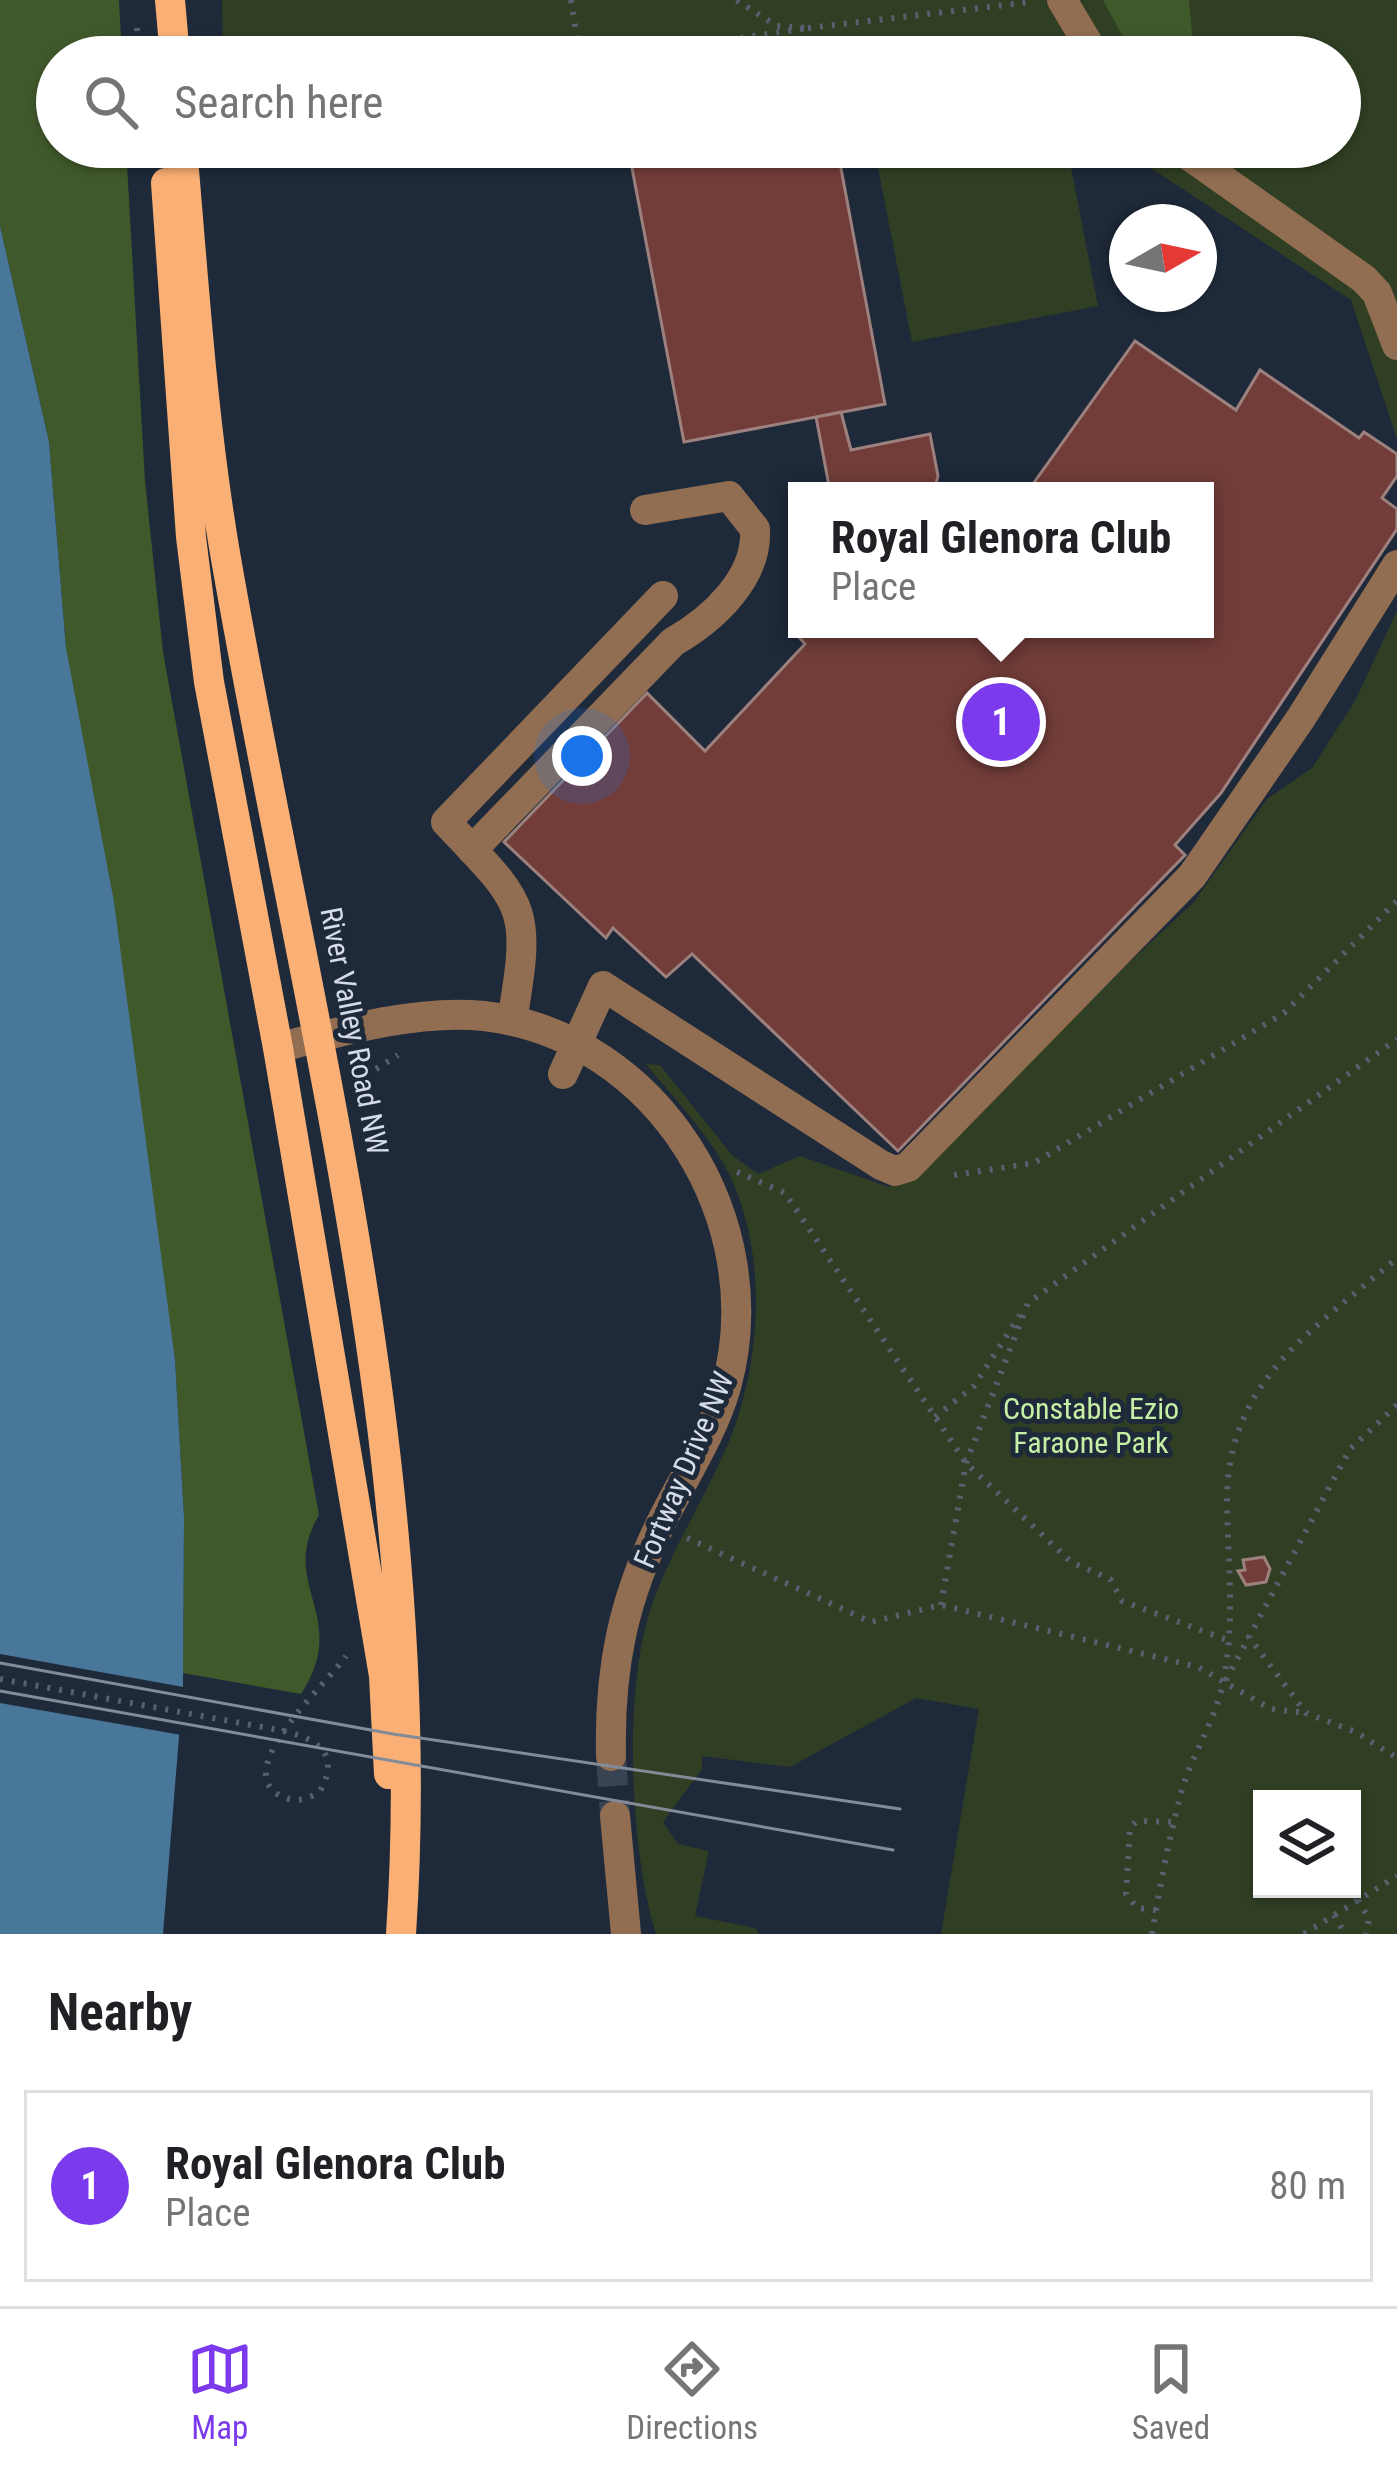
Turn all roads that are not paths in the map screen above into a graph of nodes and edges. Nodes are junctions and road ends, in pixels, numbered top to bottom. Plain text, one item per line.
1 (166, 0) edge
2 (1062, 0) edge
3 (164, 36) edge
4 (172, 36) edge
5 (1083, 36) edge
6 (166, 168) edge
7 (184, 168) edge
8 (1208, 168) edge
9 (1397, 345) edge
10 (646, 510) dead end
11 (1397, 565) edge
12 (673, 642) junction
13 (472, 850) junction
14 (512, 1021) junction
15 (319, 1037) junction
16 (574, 1041) junction
17 (278, 1048) junction
18 (563, 1074) dead end
19 (611, 1756) tunnel mouth
20 (615, 1816) tunnel mouth
21 (398, 1934) edge
22 (626, 1934) edge

1 - 3 main road
1 - 4 main road
2 - 5 street
6 - 17 main road, River Valley Road NW
7 - 15 main road, River Valley Road NW
8 - 9 street
10 - 12 street
11 - 16 street
12 - 13 street
12 - 13 street
13 - 14 street
14 - 15 street, Fortway Drive NW
14 - 16 street, Fortway Drive NW
15 - 17 street, Fortway Drive NW
15 - 21 main road, River Valley Road NW
16 - 18 street
16 - 19 street, Fortway Drive NW
17 - 21 main road, River Valley Road NW
20 - 22 street

